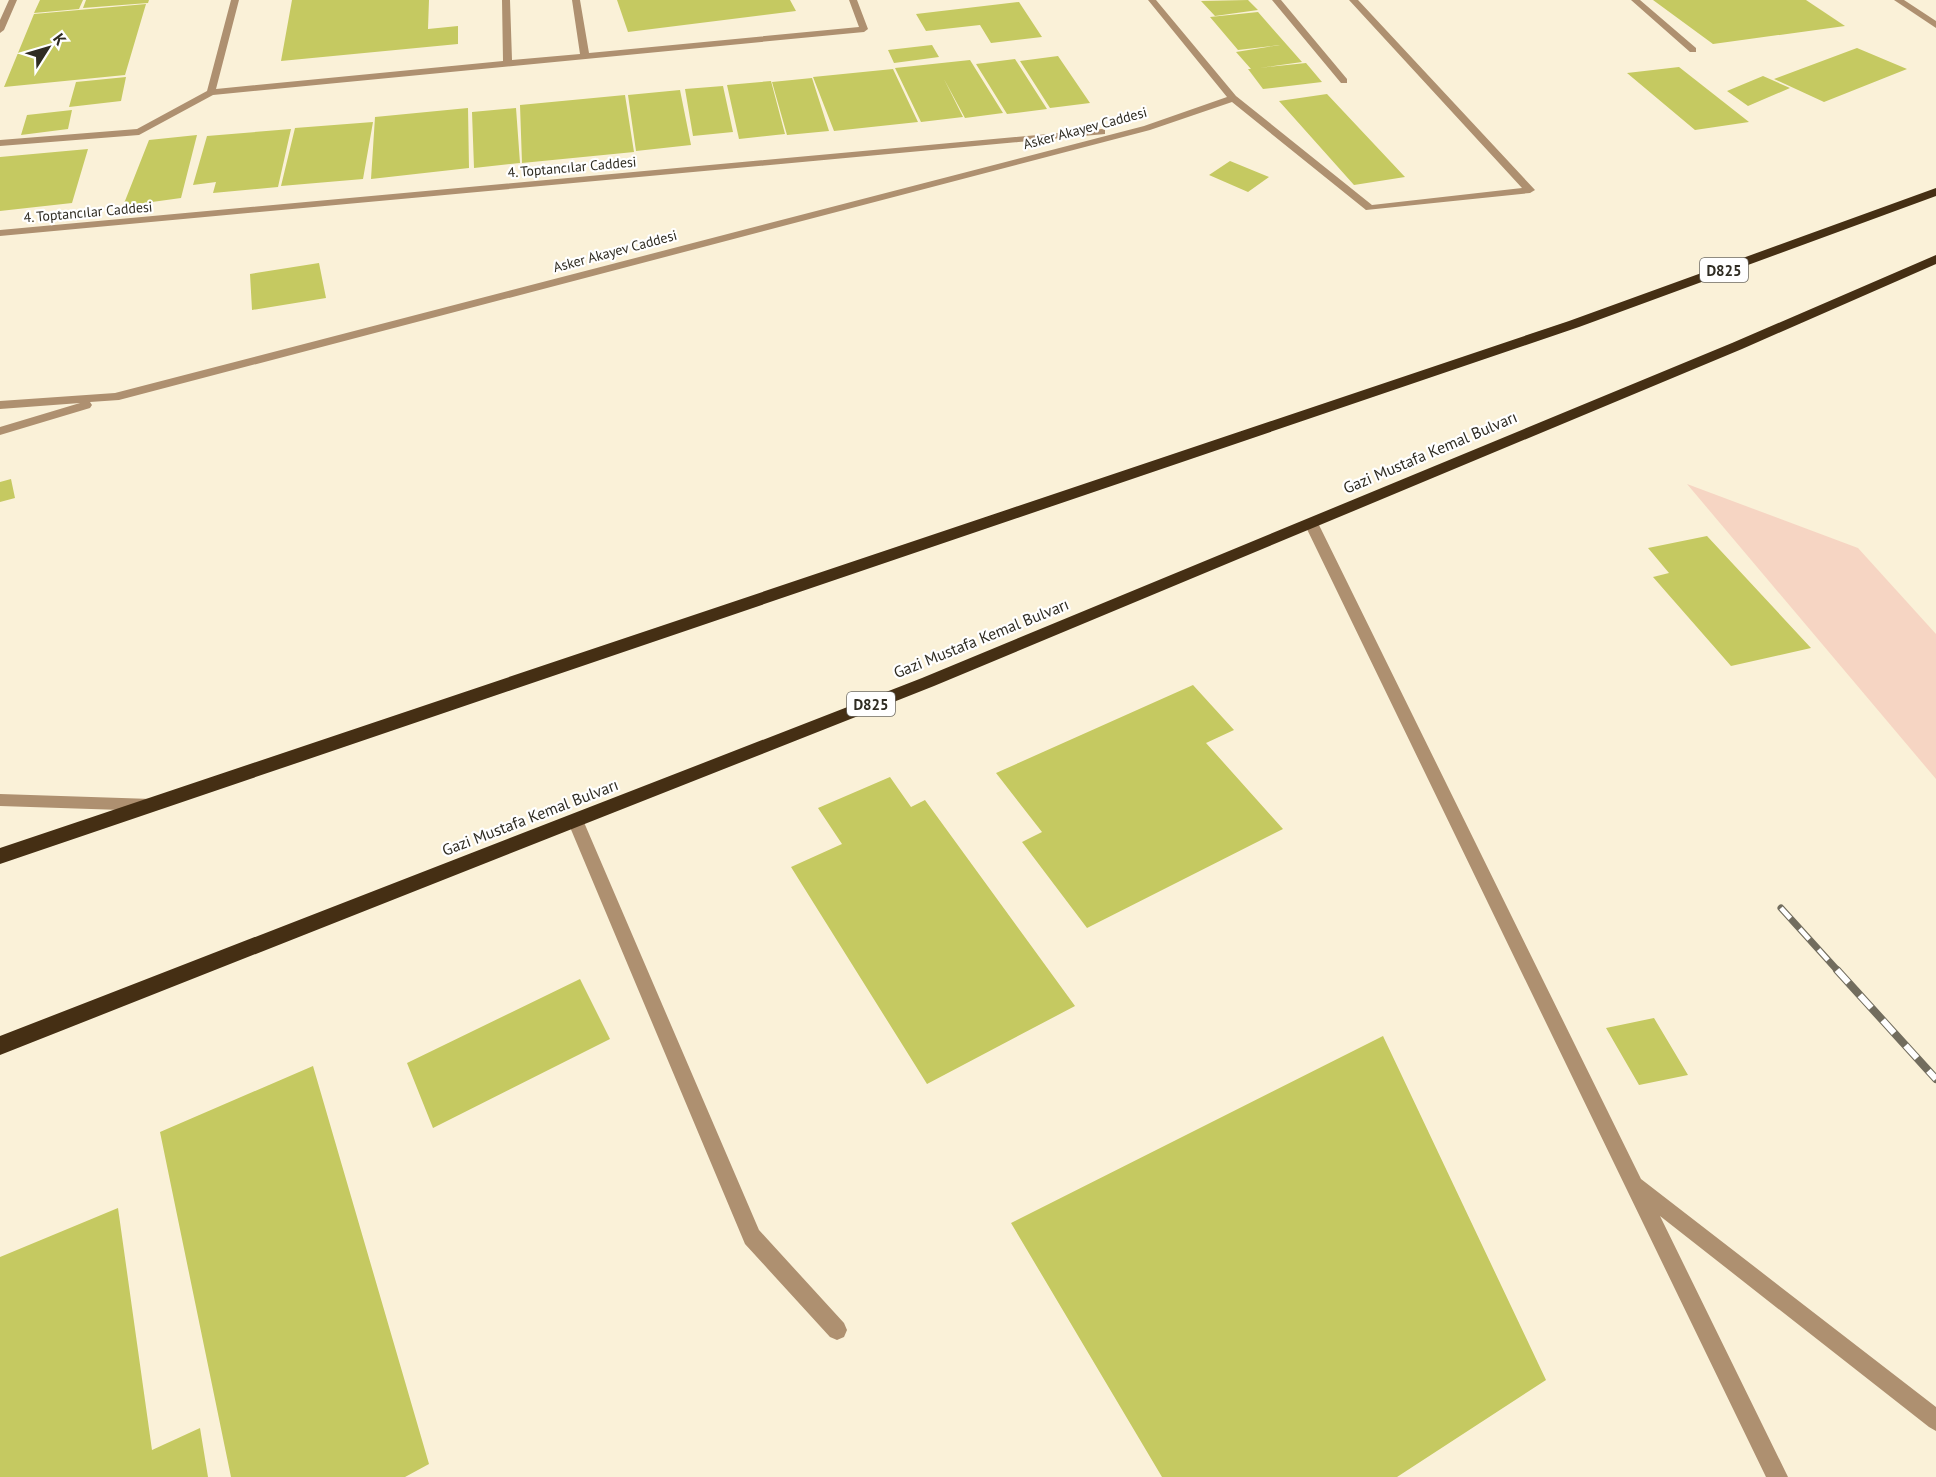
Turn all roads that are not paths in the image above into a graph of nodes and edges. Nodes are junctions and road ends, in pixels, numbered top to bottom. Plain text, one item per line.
1 (13, 0) edge
2 (235, 0) edge
3 (506, 0) edge
4 (576, 0) edge
5 (853, 0) edge
6 (1152, 0) edge
7 (1276, 0) edge
8 (1353, 0) edge
9 (1635, 0) edge
10 (1898, 0) edge
11 (1936, 25) edge
12 (0, 30) edge
13 (1693, 50) dead end
14 (585, 55) junction
15 (508, 65) junction
16 (1344, 81) dead end
17 (211, 92) junction
18 (1233, 98) junction
19 (1147, 128) junction
20 (0, 142) edge
21 (1936, 192) edge
22 (0, 233) edge
23 (1929, 261) edge
24 (115, 397) junction
25 (0, 405) edge
26 (0, 430) edge
27 (1311, 523) junction
28 (0, 800) edge
29 (152, 805) junction
30 (575, 820) junction
31 (0, 856) edge
32 (0, 1046) edge
33 (1634, 1184) junction
34 (837, 1330) dead end
35 (1936, 1420) edge
36 (1777, 1477) edge

1 - 12 street
2 - 17 street
3 - 15 street
4 - 14 street
5 - 14 street
6 - 18 street
7 - 16 street
8 - 18 street
9 - 13 street
10 - 11 street
14 - 15 street
15 - 17 street
17 - 20 street
18 - 19 street, Asker Akayev Caddesi
19 - 22 street, 4. Toptancılar Caddesi
19 - 24 street, Asker Akayev Caddesi
21 - 29 highway, D825
23 - 27 highway, Gazi Mustafa Kemal Bulvarı / D825
24 - 25 street, Asker Akayev Caddesi
24 - 26 street
27 - 30 highway, Gazi Mustafa Kemal Bulvarı / D825
27 - 33 street
28 - 29 street
29 - 31 highway, D825
30 - 32 highway, Gazi Mustafa Kemal Bulvarı / D825
30 - 34 street
33 - 35 street
33 - 36 street

